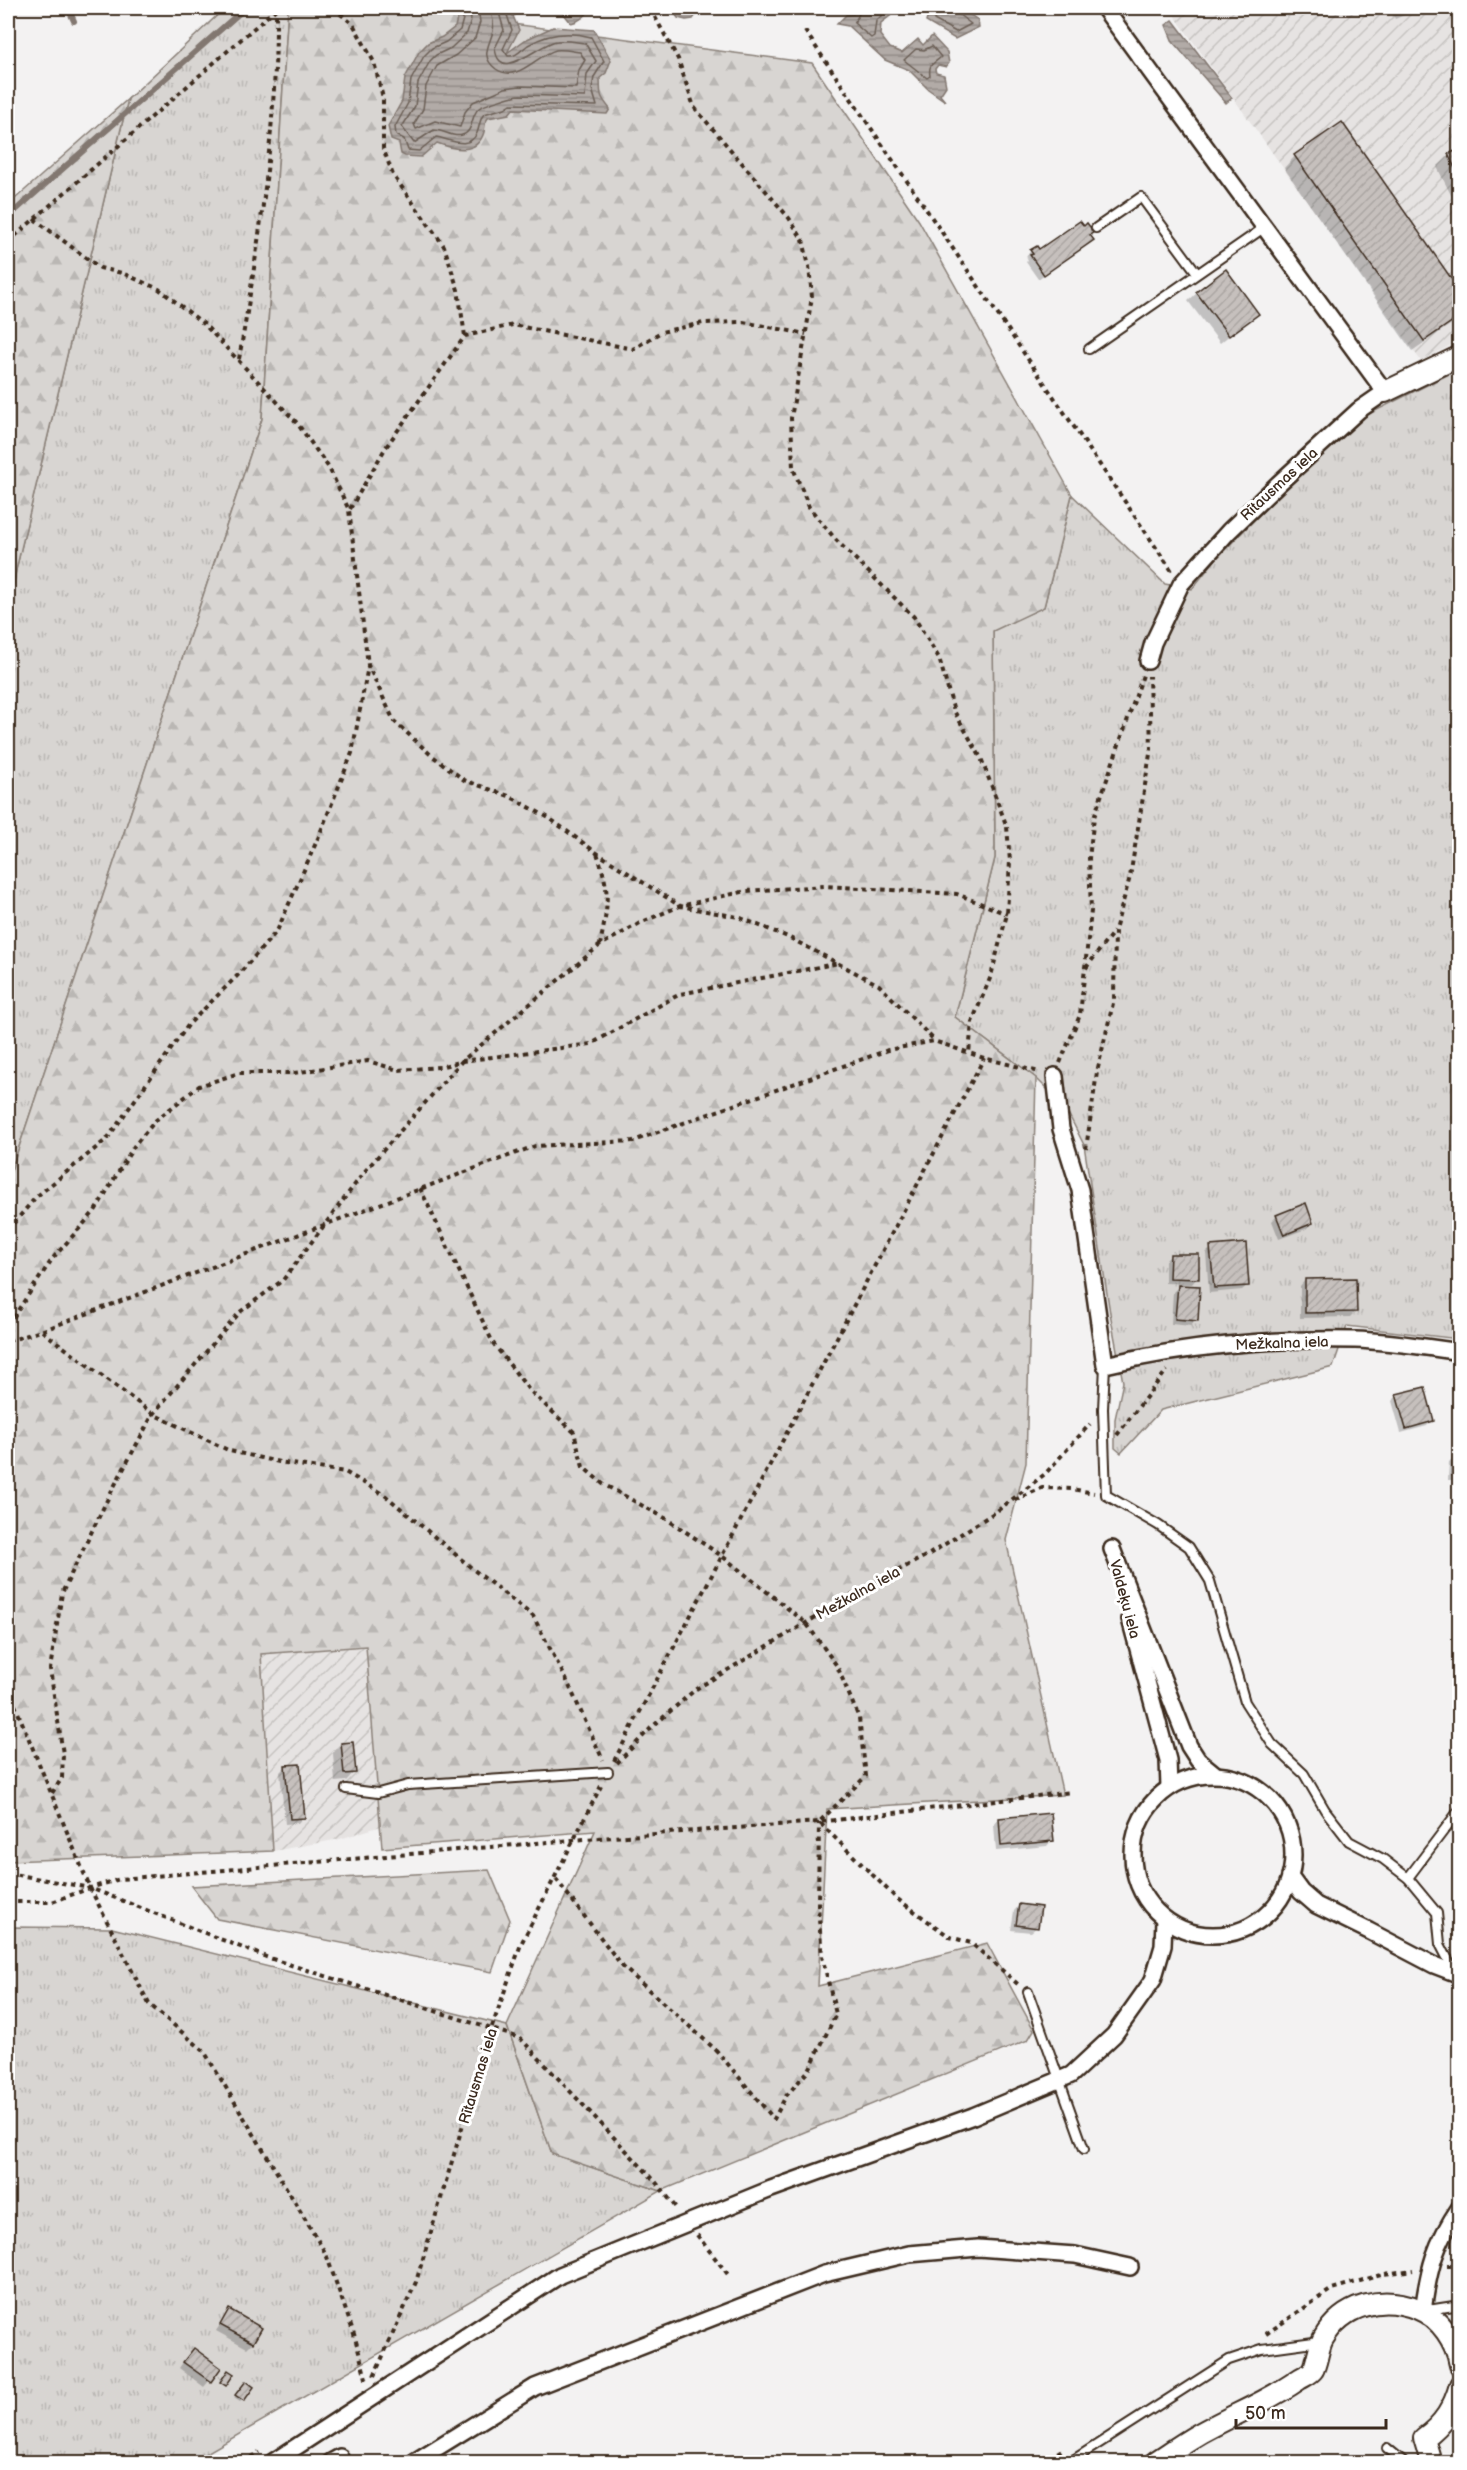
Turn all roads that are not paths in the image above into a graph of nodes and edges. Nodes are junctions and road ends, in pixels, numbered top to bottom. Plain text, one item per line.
1 (1104, 8) edge
2 (1265, 227) junction
3 (1096, 228) dead end
4 (1197, 273) junction
5 (1089, 349) dead end
6 (1460, 356) edge
7 (1385, 392) junction
8 (1148, 661) road end
9 (1055, 1076) road end
10 (1460, 1352) edge
11 (1105, 1365) junction
12 (608, 1772) road end
13 (1215, 1774) junction
14 (1169, 1787) junction
15 (346, 1789) dead end
16 (1460, 1809) edge
17 (1290, 1877) junction
18 (1408, 1878) junction
19 (1164, 1919) junction
20 (1457, 1974) edge
21 (1028, 1992) road end
22 (1084, 2149) dead end
23 (1460, 2207) edge
24 (1130, 2266) dead end
25 (1460, 2305) edge
26 (1423, 2311) junction
27 (1322, 2341) junction
28 (1457, 2344) edge
29 (1460, 2365) edge
30 (1460, 2385) edge
31 (1387, 2448) dead end
32 (273, 2463) edge
33 (414, 2463) edge
34 (1070, 2463) edge
35 (1155, 2463) edge
36 (1404, 2463) edge
37 (1431, 2463) edge

1 - 2 street
2 - 4 lane
2 - 7 street
3 - 4 lane
4 - 5 lane
6 - 7 street, Rītausmas iela
7 - 8 street, Rītausmas iela
9 - 11 street
10 - 11 street, Mežkalna iela
11 - 18 lane
12 - 15 lane
13 - 14 street, Valdeķu iela
13 - 14 street, Valdeķu iela
13 - 17 street, Valdeķu iela
14 - 19 street, Valdeķu iela
16 - 18 lane
17 - 19 street, Valdeķu iela
17 - 20 street
18 - 20 lane
19 - 32 street
21 - 22 lane
23 - 26 street
24 - 33 street
25 - 26 lane
26 - 27 street
26 - 28 street
27 - 34 lane
27 - 35 street
28 - 29 street
30 - 37 street
31 - 36 lane

